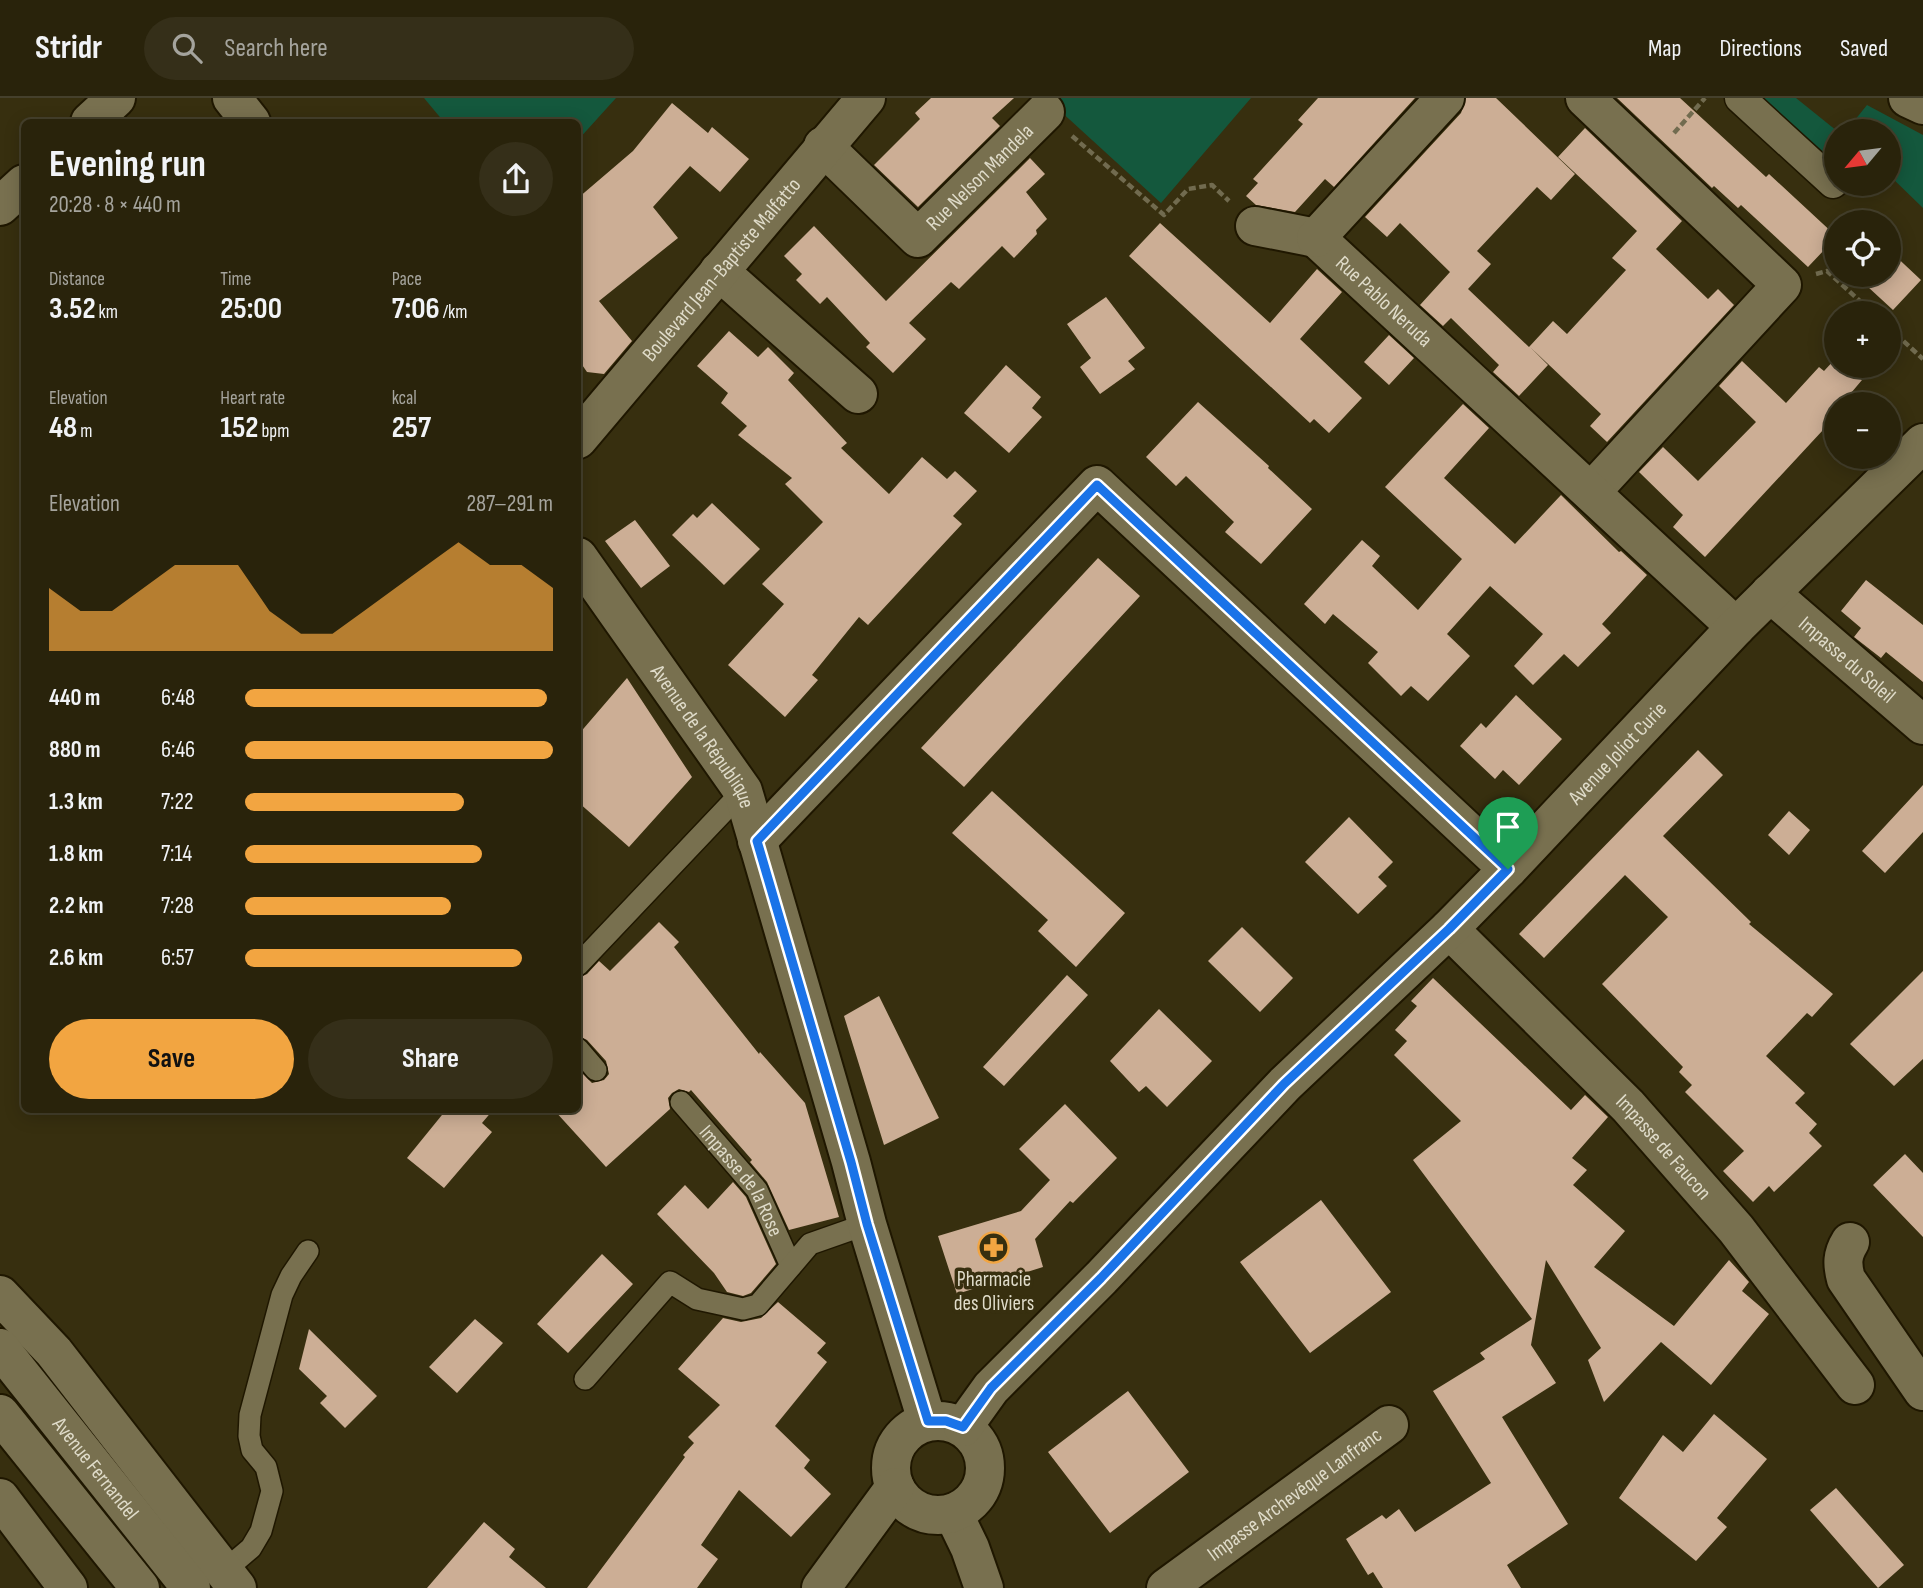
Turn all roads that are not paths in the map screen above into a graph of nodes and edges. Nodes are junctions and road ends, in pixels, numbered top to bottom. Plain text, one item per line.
1 (116, 98) edge
2 (232, 98) edge
3 (866, 98) edge
4 (1445, 98) edge
5 (1585, 98) edge
6 (1740, 98) edge
7 (1908, 98) edge
8 (1923, 105) edge
9 (1045, 112) road end
10 (93, 119) edge
11 (249, 119) edge
12 (823, 146) junction
13 (1824, 175) edge
14 (21, 187) edge
15 (0, 206) edge
16 (1255, 226) road end
17 (1316, 238) junction
18 (719, 271) junction
19 (858, 394) dead end
20 (581, 435) edge
21 (1923, 443) edge
22 (1591, 492) junction
23 (581, 560) edge
24 (1770, 593) junction
25 (1736, 627) junction
26 (1923, 725) edge
27 (743, 792) junction
28 (757, 841) junction
29 (1508, 869) junction
30 (1449, 929) junction
31 (581, 962) edge
32 (581, 1052) edge
33 (596, 1070) dead end
34 (681, 1102) dead end
35 (867, 1224) junction
36 (1850, 1242) dead end
37 (308, 1251) dead end
38 (791, 1266) junction
39 (0, 1295) edge
40 (0, 1348) edge
41 (585, 1380) dead end
42 (1854, 1385) dead end
43 (1923, 1391) edge
44 (0, 1414) edge
45 (945, 1424) junction
46 (1389, 1425) dead end
47 (895, 1487) junction
48 (0, 1498) edge
49 (953, 1513) junction
50 (217, 1582) edge
51 (68, 1588) edge
52 (140, 1588) edge
53 (821, 1588) edge
54 (984, 1588) edge
55 (1166, 1588) edge

1 - 10 street
2 - 11 street
3 - 12 street, Boulevard Jean-Baptiste Malfatto
4 - 17 street, Rue Pablo Neruda
5 - 22 street
6 - 13 street
7 - 8 street
9 - 12 street, Rue Nelson Mandela
12 - 18 street, Boulevard Jean-Baptiste Malfatto
14 - 15 street
16 - 17 street
17 - 22 street, Rue Pablo Neruda
18 - 19 street
18 - 20 street, Boulevard Jean-Baptiste Malfatto
21 - 24 street, Avenue Joliot Curie
22 - 25 street, Rue Pablo Neruda
23 - 27 street, Avenue de la République
24 - 25 street, Avenue Joliot Curie
24 - 26 street, Impasse du Soleil
25 - 29 street, Avenue Joliot Curie
27 - 28 street, Avenue de la République
27 - 31 lane
28 - 29 street
28 - 35 street, Avenue de la République
29 - 30 street, Avenue Joliot Curie
30 - 42 street, Impasse de Faucon
30 - 45 street, Avenue Joliot Curie
32 - 33 lane
34 - 38 lane, Impasse de la Rose
35 - 38 lane, Impasse de la Rose
35 - 45 street, Avenue de la République
36 - 43 street
37 - 50 lane
38 - 41 lane, Impasse de la Rose
39 - 50 street
40 - 50 street, Avenue Fernandel
44 - 52 street, Avenue Fernandel
45 - 47 street
45 - 49 street
46 - 55 street, Impasse Archevêque Lanfranc
47 - 49 street
47 - 53 street
48 - 51 street
49 - 54 street

